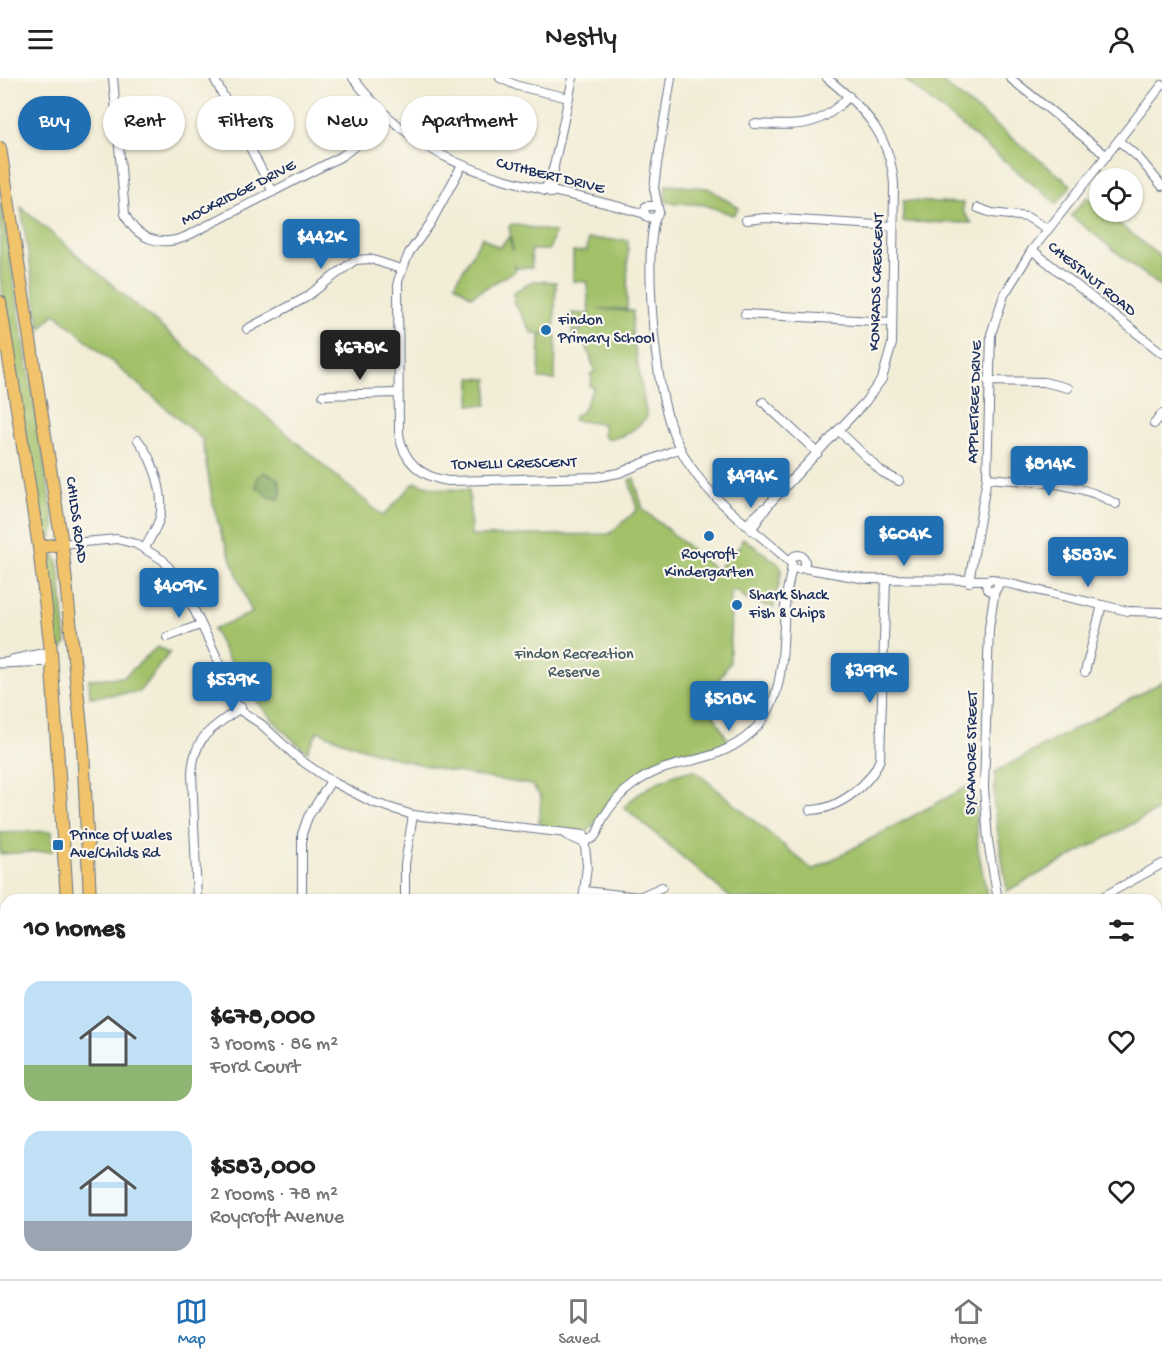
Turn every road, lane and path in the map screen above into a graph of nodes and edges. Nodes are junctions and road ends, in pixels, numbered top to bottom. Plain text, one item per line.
1 (113, 78) edge
2 (214, 78) edge
3 (353, 78) edge
4 (500, 78) edge
5 (573, 78) edge
6 (671, 78) edge
7 (827, 78) edge
8 (1010, 78) edge
9 (1160, 90) edge
10 (369, 96) edge
11 (849, 96) junction
12 (569, 98) junction
13 (389, 117) edge
14 (754, 124) dead end
15 (1119, 141) junction
16 (0, 148) edge
17 (351, 150) edge
18 (1107, 156) junction
19 (459, 164) junction
20 (1162, 186) edge
21 (654, 188) junction
22 (3, 190) edge
23 (273, 192) junction
24 (548, 192) junction
25 (656, 206) junction
26 (978, 208) dead end
27 (645, 211) junction
28 (655, 218) junction
29 (746, 220) dead end
30 (893, 226) junction
31 (1048, 229) junction
32 (651, 234) junction
33 (1032, 250) junction
34 (401, 269) junction
35 (0, 302) edge
36 (745, 314) dead end
37 (892, 322) junction
38 (247, 329) dead end
39 (1162, 353) edge
40 (988, 381) junction
41 (1068, 388) dead end
42 (398, 393) junction
43 (323, 394) dead end
44 (763, 402) dead end
45 (1162, 414) edge
46 (1154, 423) dead end
47 (838, 430) junction
48 (138, 440) dead end
49 (679, 445) junction
50 (818, 453) junction
51 (987, 478) junction
52 (899, 481) dead end
53 (1116, 504) dead end
54 (748, 527) junction
55 (62, 544) junction
56 (39, 547) junction
57 (146, 548) junction
58 (797, 563) junction
59 (885, 579) junction
60 (969, 582) junction
61 (992, 586) junction
62 (1102, 605) junction
63 (1162, 612) edge
64 (201, 625) junction
65 (167, 637) dead end
66 (74, 655) junction
67 (51, 657) junction
68 (2, 662) edge
69 (1085, 672) dead end
70 (240, 707) junction
71 (331, 781) junction
72 (810, 810) dead end
73 (413, 815) junction
74 (585, 839) junction
75 (88, 845) junction
76 (1162, 864) edge
77 (662, 886) dead end
78 (585, 891) junction
79 (67, 894) edge
80 (85, 894) edge
81 (90, 894) edge
82 (197, 894) edge
83 (302, 894) edge
84 (405, 894) edge
85 (585, 894) edge
86 (612, 894) edge
87 (645, 894) edge
88 (997, 894) edge
89 (1108, 894) edge

1 - 23 street, MOCKRIDGE DRIVE
2 - 23 street
3 - 10 street, CUTHBERT DRIVE
4 - 12 street
5 - 12 street
6 - 21 street
7 - 11 street, KONRADS CRESCENT
8 - 18 street
9 - 15 street, APPLETREE DRIVE
11 - 14 street
11 - 30 street, KONRADS CRESCENT
12 - 24 street
13 - 19 street, CUTHBERT DRIVE
15 - 18 street, APPLETREE DRIVE
15 - 20 street
16 - 22 main road, CHILDS ROAD
17 - 23 street, MOCKRIDGE DRIVE
18 - 31 street, APPLETREE DRIVE
19 - 24 street, CUTHBERT DRIVE
19 - 34 street, TONELLI CRESCENT
21 - 25 street
21 - 27 street
22 - 55 main road, CHILDS ROAD
24 - 27 street, CUTHBERT DRIVE
25 - 27 street, CUTHBERT DRIVE
25 - 28 street
26 - 31 street
27 - 28 street
27 - 32 street
28 - 32 street
29 - 30 street
30 - 37 street, KONRADS CRESCENT
31 - 33 street, APPLETREE DRIVE
32 - 49 street
33 - 39 street, CHESTNUT ROAD
33 - 40 street, APPLETREE DRIVE
34 - 38 street
34 - 42 street, TONELLI CRESCENT
35 - 56 main road
36 - 37 street
37 - 47 street, KONRADS CRESCENT
40 - 41 street
40 - 51 street, APPLETREE DRIVE
42 - 43 street
42 - 49 street, TONELLI CRESCENT
44 - 50 street
45 - 46 street
47 - 50 street, KONRADS CRESCENT
47 - 52 street
48 - 57 street
49 - 54 street
50 - 54 street, KONRADS CRESCENT
51 - 53 street
51 - 60 street, APPLETREE DRIVE
54 - 58 street
55 - 56 main road
55 - 57 street
55 - 66 main road, CHILDS ROAD
56 - 67 main road
57 - 64 street
58 - 59 street
58 - 74 street
59 - 60 street
59 - 72 street
60 - 61 street
61 - 62 street
61 - 88 street, SYCAMORE STREET
62 - 63 street
62 - 69 street
64 - 65 street
64 - 70 street
66 - 67 main road
66 - 75 main road, CHILDS ROAD
67 - 68 street
67 - 79 main road
70 - 71 street
70 - 82 street
71 - 73 street
71 - 83 street
73 - 74 street
73 - 84 street
74 - 78 street
75 - 80 main road
75 - 81 main road, CHILDS ROAD
76 - 89 street
77 - 87 street
78 - 85 street
78 - 86 street

